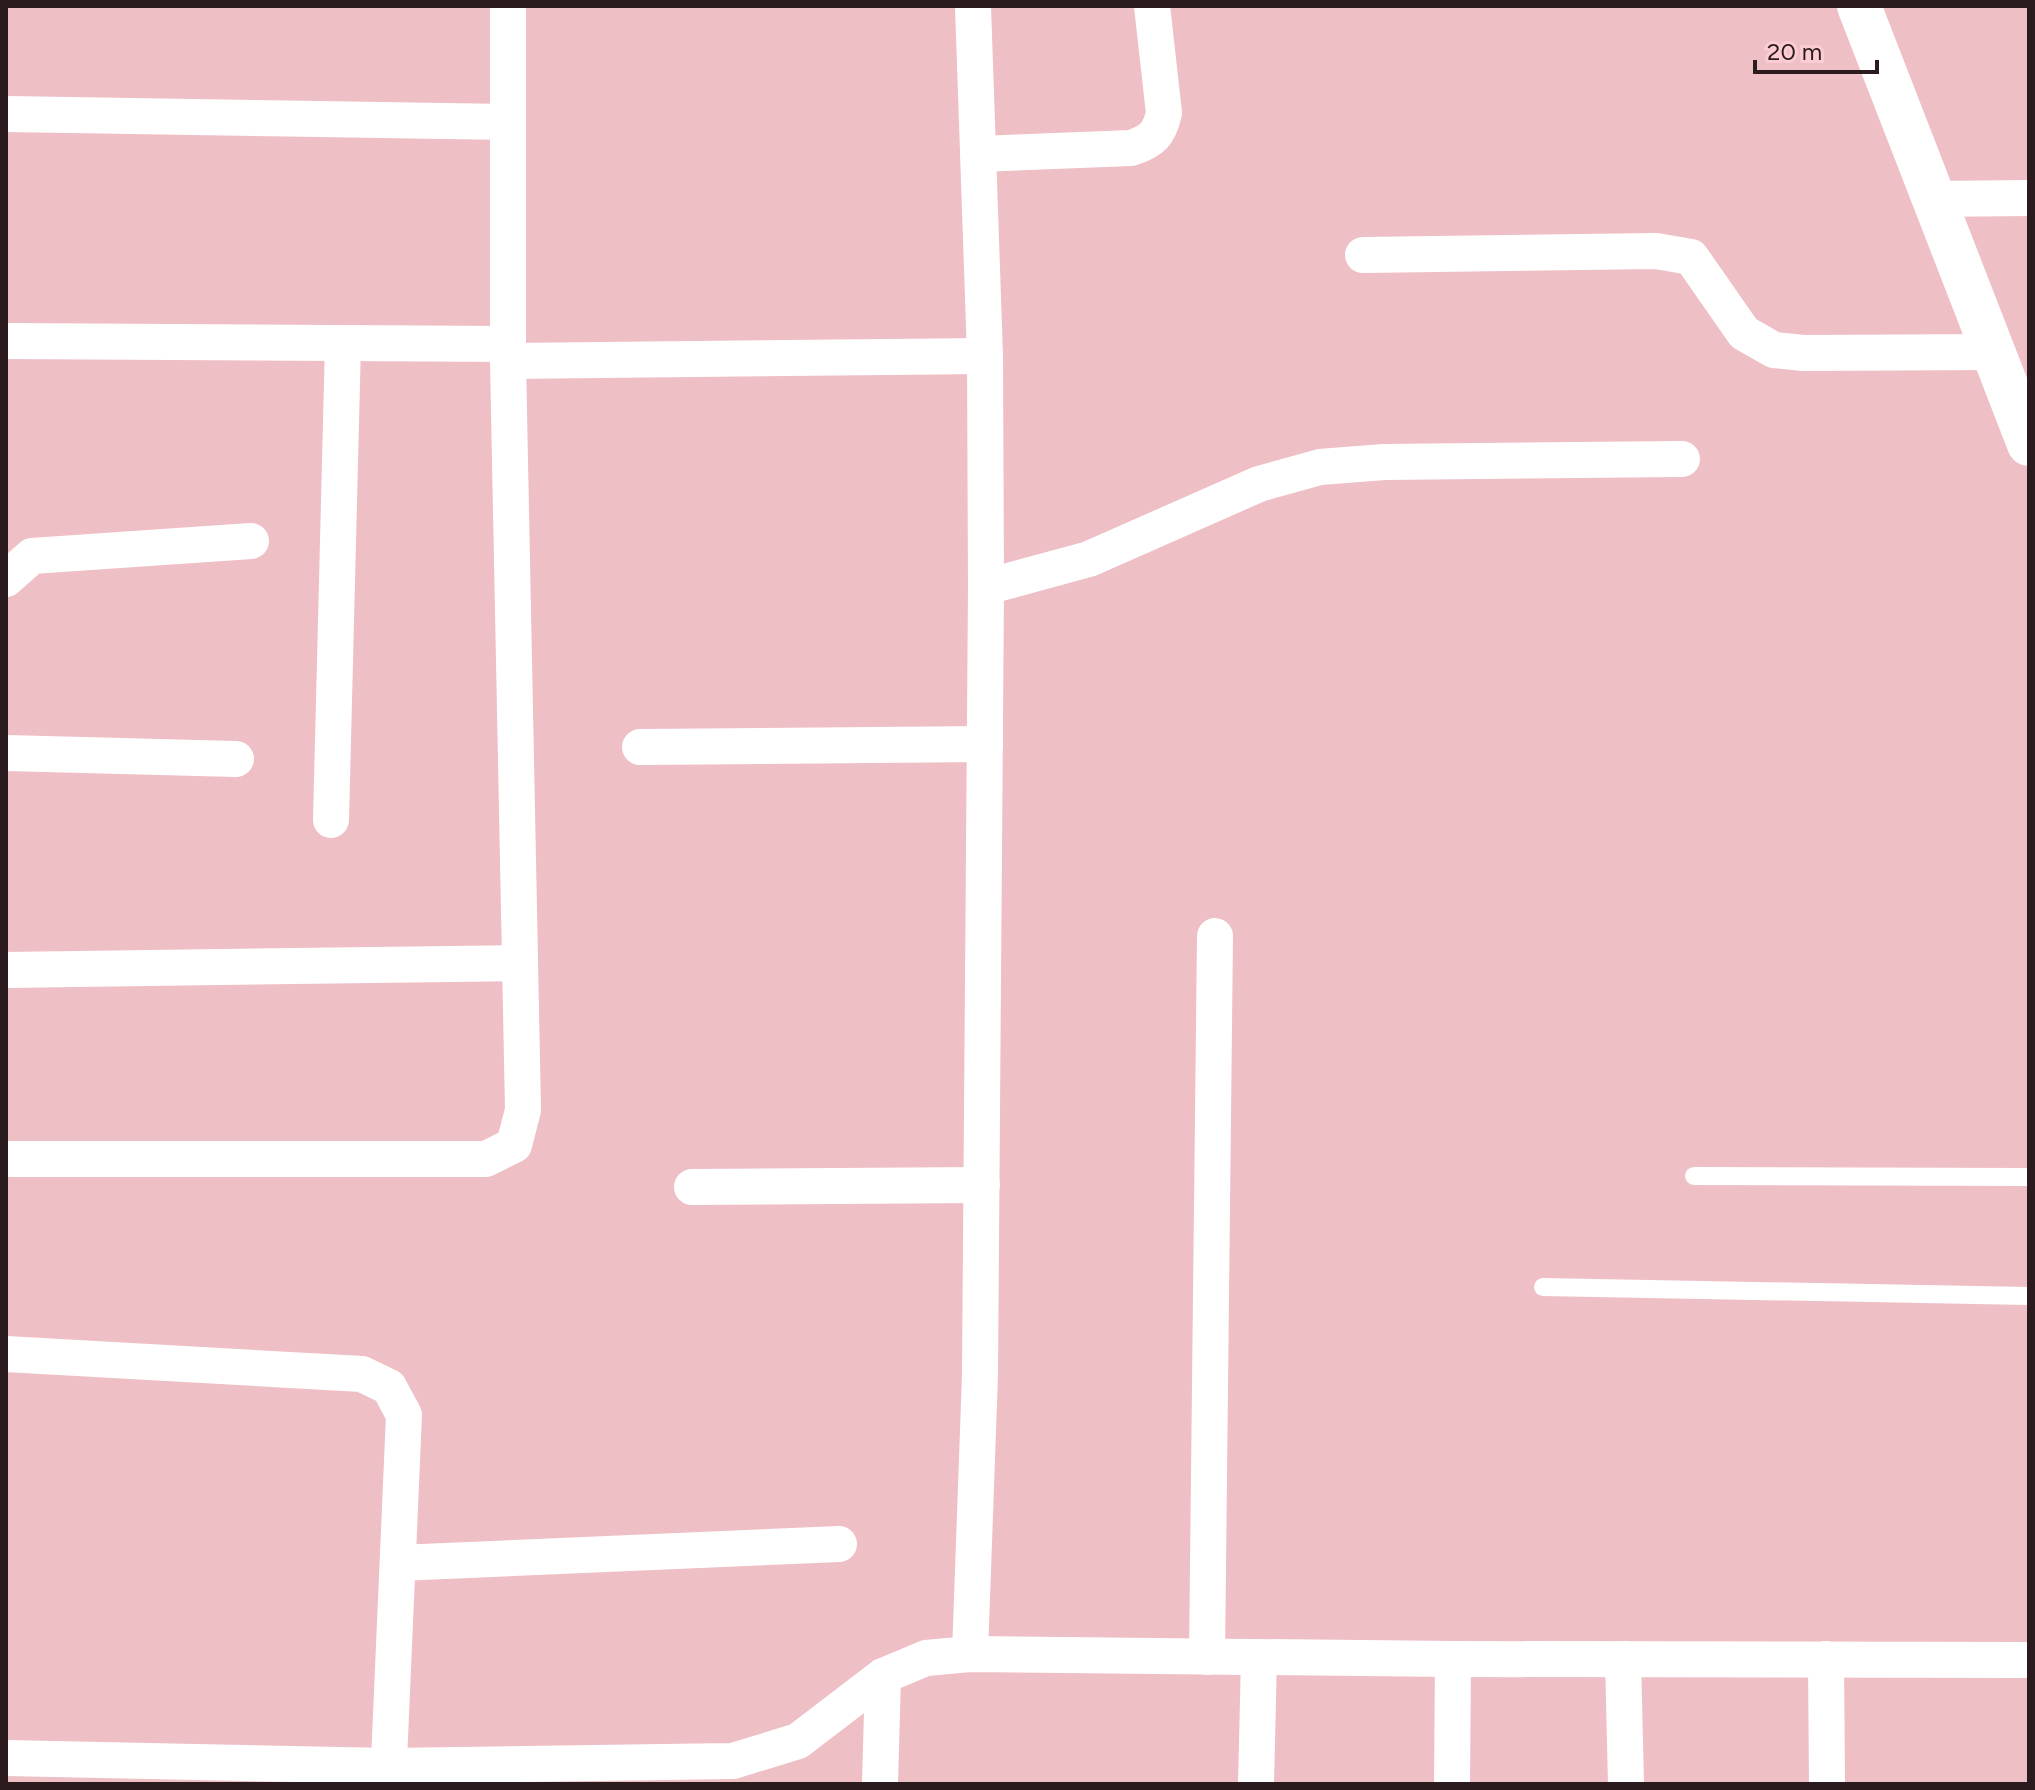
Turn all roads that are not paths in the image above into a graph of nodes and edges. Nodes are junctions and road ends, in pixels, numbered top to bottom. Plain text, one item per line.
1 (508, 6) edge
2 (973, 6) edge
3 (1152, 6) edge
4 (1859, 6) edge
5 (6, 114) edge
6 (508, 122) junction
7 (978, 154) junction
8 (2029, 198) edge
9 (1934, 199) junction
10 (1363, 255) dead end
11 (6, 341) edge
12 (343, 343) junction
13 (1993, 352) junction
14 (508, 353) junction
15 (985, 356) junction
16 (2029, 444) edge
17 (1682, 459) dead end
18 (251, 541) dead end
19 (6, 579) edge
20 (986, 587) junction
21 (985, 744) junction
22 (640, 747) dead end
23 (6, 753) edge
24 (236, 759) dead end
25 (331, 820) dead end
26 (1215, 936) dead end
27 (520, 963) junction
28 (6, 970) edge
29 (6, 1159) edge
30 (1694, 1176) dead end
31 (2029, 1177) edge
32 (982, 1185) junction
33 (692, 1187) dead end
34 (1543, 1287) dead end
35 (2029, 1296) edge
36 (6, 1354) edge
37 (839, 1544) dead end
38 (398, 1563) junction
39 (970, 1654) junction
40 (1207, 1657) junction
41 (1259, 1657) junction
42 (1453, 1659) junction
43 (1623, 1659) junction
44 (1826, 1659) junction
45 (2029, 1660) edge
46 (883, 1676) junction
47 (6, 1758) edge
48 (388, 1775) edge
49 (880, 1784) edge
50 (1256, 1784) edge
51 (1452, 1784) edge
52 (1626, 1784) edge
53 (1827, 1784) edge

1 - 6 street
2 - 7 street
3 - 7 street
4 - 9 street
5 - 6 street
6 - 14 street
7 - 15 street
8 - 9 street
9 - 13 street
10 - 13 street
11 - 12 street
12 - 14 street
12 - 25 street
13 - 16 street
14 - 15 street
14 - 27 street
15 - 20 street
17 - 20 street
18 - 19 street
20 - 21 street
21 - 22 street
21 - 32 street
23 - 24 street
26 - 40 street
27 - 28 street
27 - 29 street
30 - 31 lane
32 - 33 street
32 - 39 street
34 - 35 lane
36 - 38 street
37 - 38 street
38 - 48 street
39 - 40 street
39 - 46 street
40 - 41 street
41 - 42 street
41 - 50 street
42 - 43 street
42 - 51 street
43 - 44 street
43 - 52 street
44 - 45 street
44 - 53 street
46 - 48 street
46 - 49 street
47 - 48 street

